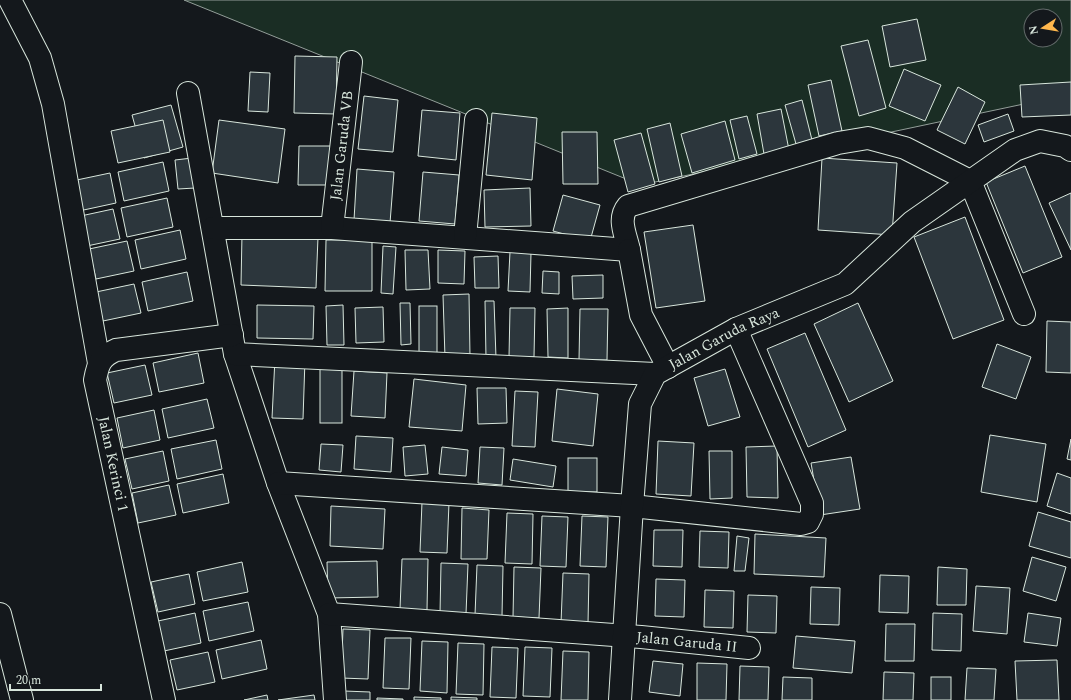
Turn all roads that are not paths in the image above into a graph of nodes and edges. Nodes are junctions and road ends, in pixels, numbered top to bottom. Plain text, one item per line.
1 (10, 0) edge
2 (351, 62) dead end
3 (188, 93) dead end
4 (476, 120) dead end
5 (1071, 150) edge
6 (970, 181) junction
7 (213, 228) junction
8 (332, 228) junction
9 (465, 237) junction
10 (629, 250) junction
11 (1024, 314) dead end
12 (736, 329) junction
13 (233, 345) junction
14 (99, 363) junction
15 (661, 371) junction
16 (278, 483) junction
17 (632, 506) junction
18 (0, 614) edge
19 (329, 614) junction
20 (624, 637) junction
21 (749, 648) dead end
22 (22, 700) edge
23 (164, 700) edge
24 (335, 700) edge
25 (620, 700) edge

1 - 14 street
2 - 8 street, Jalan Garuda VB
3 - 7 street
4 - 9 street
5 - 6 street, Jalan Garuda Raya
6 - 10 street
6 - 11 street
6 - 12 street, Jalan Garuda Raya
7 - 8 street
7 - 13 street
8 - 9 street
9 - 10 street
10 - 15 street
12 - 15 street, Jalan Garuda Raya
12 - 17 street
13 - 14 street
13 - 15 street
13 - 16 street
14 - 23 street, Jalan Kerinci 1
15 - 17 street, Jalan Garuda Raya
16 - 17 street
16 - 19 street
17 - 20 street, Jalan Garuda Raya
18 - 22 street
19 - 20 street, Jalan Garuda II
19 - 24 street
20 - 21 street, Jalan Garuda II
20 - 25 street, Jalan Garuda Raya

